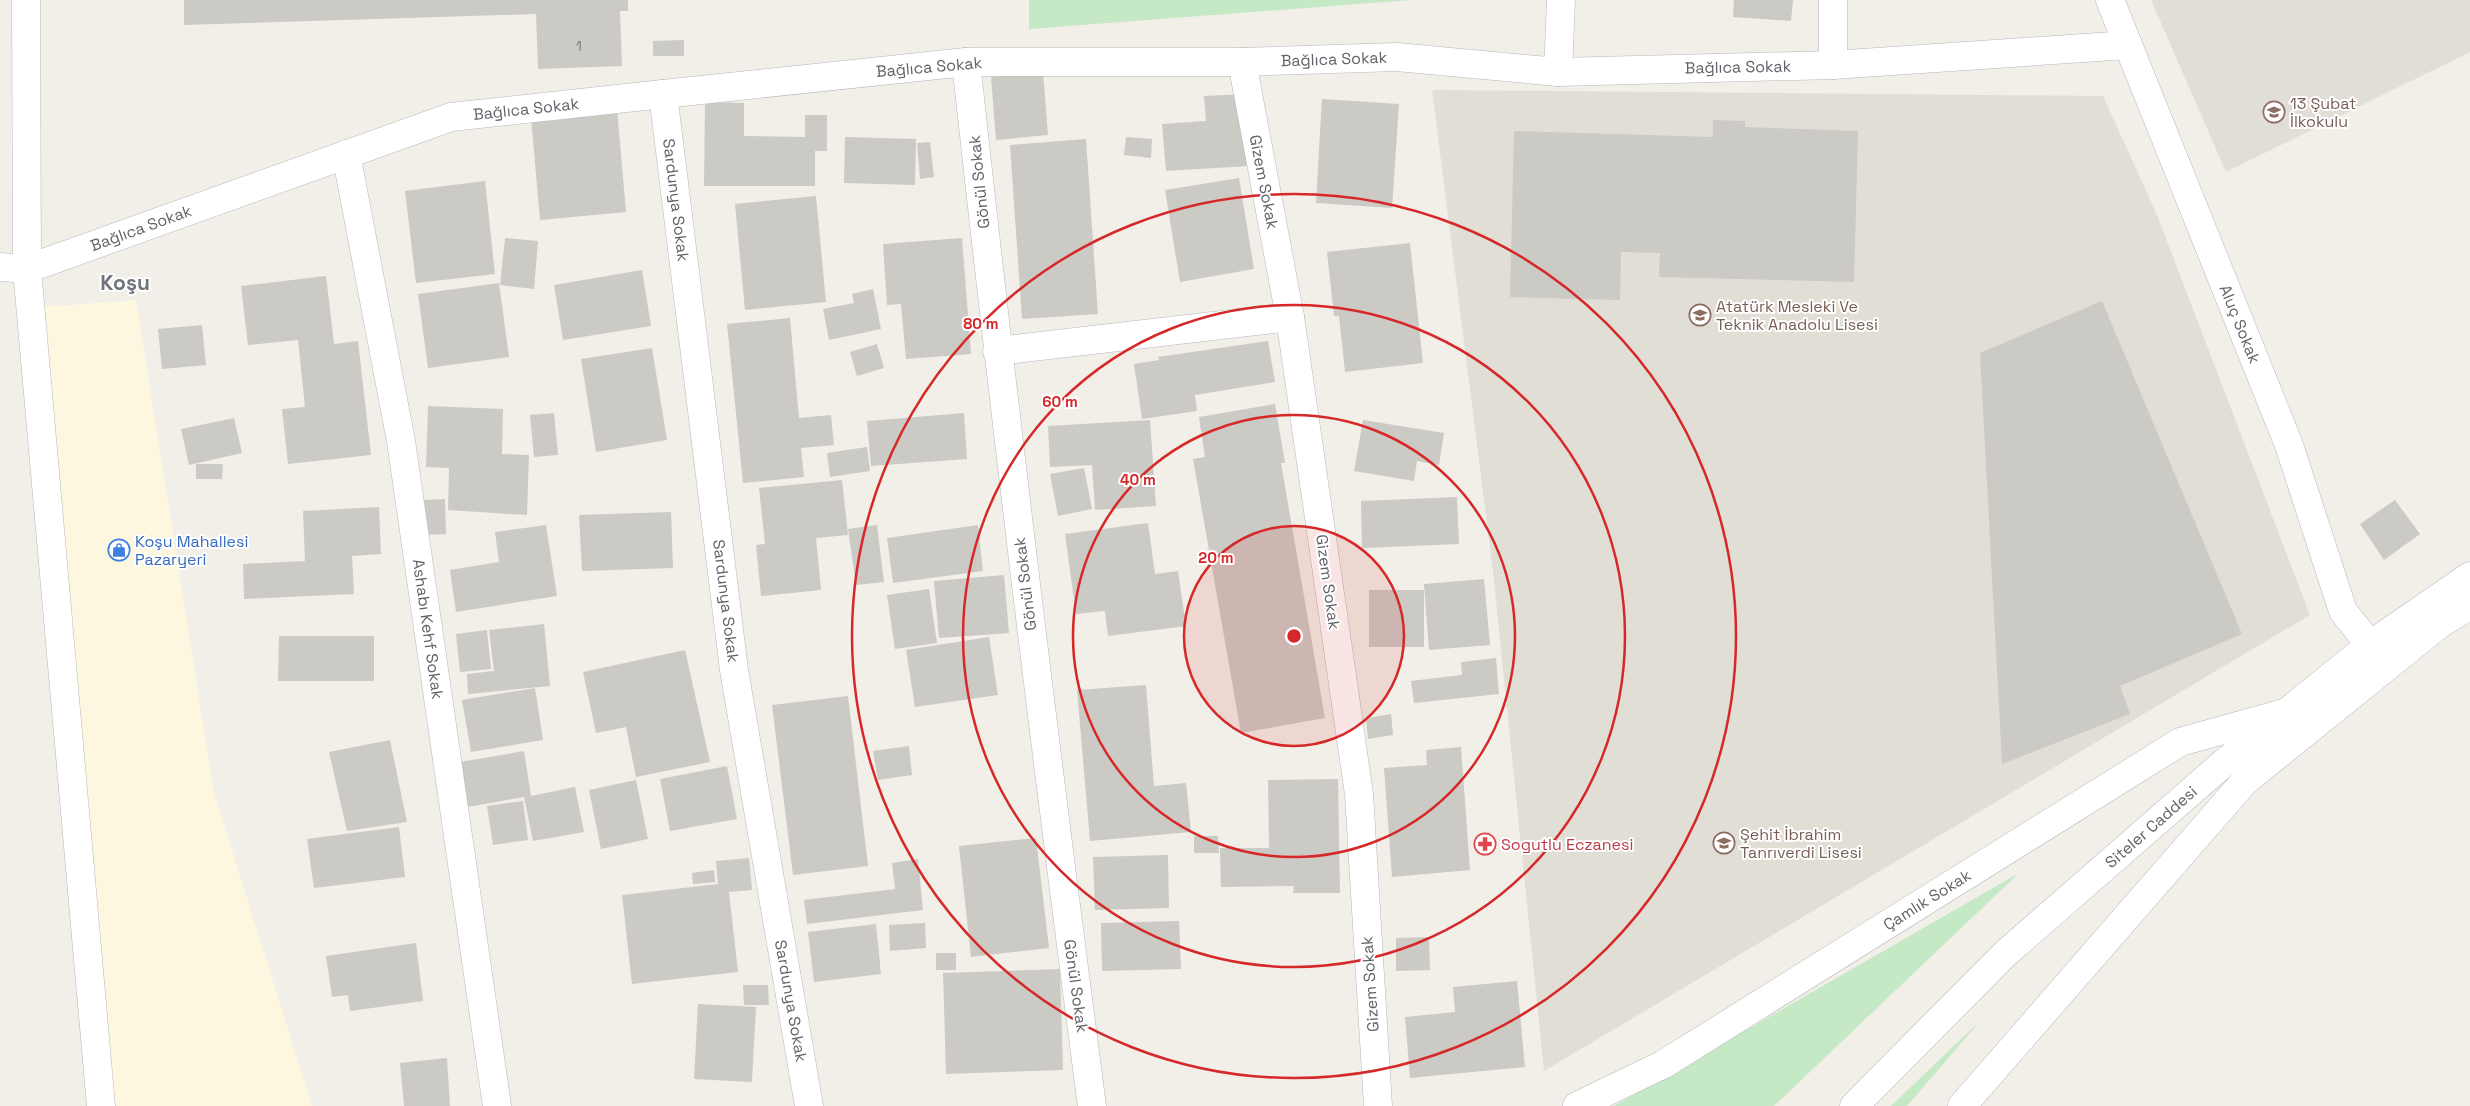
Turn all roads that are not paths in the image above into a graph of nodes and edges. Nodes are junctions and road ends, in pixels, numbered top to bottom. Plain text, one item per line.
1 (26, 0) edge
2 (1561, 0) edge
3 (1832, 0) edge
4 (2110, 0) edge
5 (2128, 45) junction
6 (966, 62) junction
7 (1242, 62) junction
8 (1833, 65) junction
9 (1558, 72) junction
10 (663, 94) junction
11 (346, 154) junction
12 (13, 268) edge
13 (1290, 317) junction
14 (997, 351) junction
15 (2470, 576) edge
16 (2470, 606) edge
17 (2370, 645) junction
18 (2284, 713) junction
19 (101, 1106) edge
20 (496, 1106) edge
21 (809, 1106) edge
22 (1092, 1106) edge
23 (1378, 1106) edge
24 (1577, 1106) edge
25 (1854, 1106) edge
26 (1962, 1106) edge

1 - 12 street
2 - 9 street
3 - 8 street
4 - 5 street, Aluç Sokak
5 - 8 street, Bağlıca Sokak
5 - 17 street, Aluç Sokak
6 - 7 street, Bağlıca Sokak
6 - 10 street, Bağlıca Sokak
6 - 14 street, Gönül Sokak
7 - 9 street, Bağlıca Sokak
7 - 13 street, Gizem Sokak
8 - 9 street, Bağlıca Sokak
10 - 11 street, Bağlıca Sokak
10 - 21 street, Sardunya Sokak
11 - 12 street, Bağlıca Sokak
11 - 20 street, Ashabı Kehf Sokak
12 - 19 street
13 - 14 street
13 - 23 street, Gizem Sokak
14 - 22 street, Gönül Sokak
15 - 17 street, Siteler Caddesi
16 - 26 street, Siteler Caddesi
17 - 18 street, Siteler Caddesi
18 - 24 street, Çamlık Sokak
18 - 25 street, Siteler Caddesi

